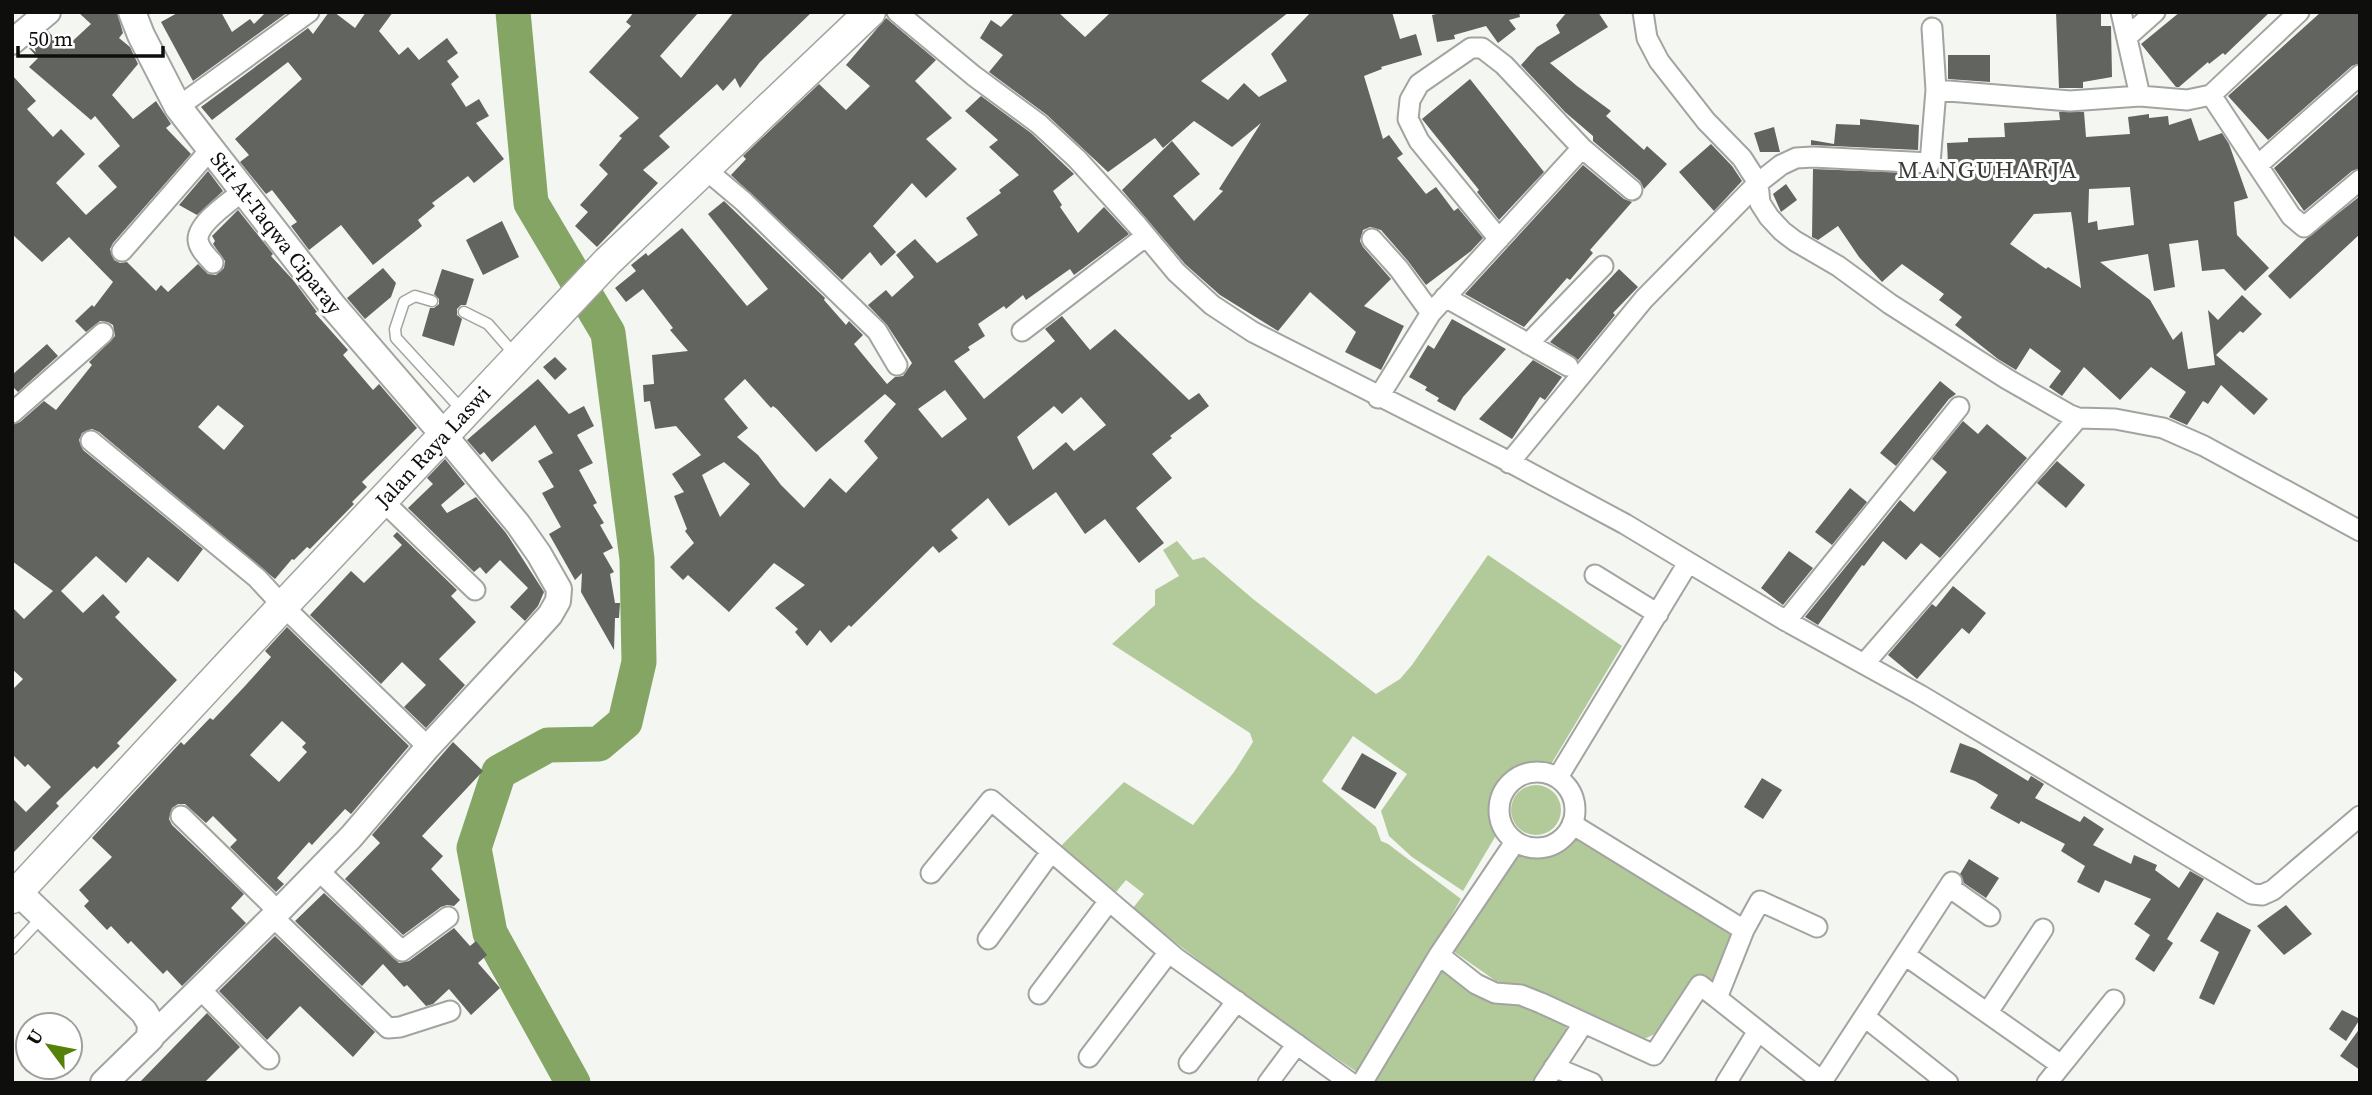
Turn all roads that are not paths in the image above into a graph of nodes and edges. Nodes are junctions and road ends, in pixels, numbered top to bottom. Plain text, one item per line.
1 (132, 12) edge
2 (309, 12) edge
3 (870, 12) edge
4 (897, 12) edge
5 (1643, 12) edge
6 (2121, 12) edge
7 (2155, 12) edge
8 (2299, 12) edge
9 (36, 16) edge
10 (1932, 28) dead end
11 (2127, 37) junction
12 (12, 43) edge
13 (2360, 75) edge
14 (1936, 90) junction
15 (2211, 95) junction
16 (2140, 96) junction
17 (178, 107) junction
18 (1581, 148) junction
19 (210, 150) junction
20 (2258, 165) junction
21 (705, 169) junction
22 (2360, 180) edge
23 (1758, 183) junction
24 (1632, 190) dead end
25 (243, 191) junction
26 (1146, 236) junction
27 (1372, 239) dead end
28 (1499, 239) junction
29 (122, 251) dead end
30 (213, 262) dead end
31 (1603, 266) dead end
32 (1446, 297) junction
33 (432, 301) dead end
34 (464, 312) dead end
35 (1431, 313) junction
36 (1022, 331) dead end
37 (103, 333) dead end
38 (1528, 344) junction
39 (517, 357) junction
40 (897, 365) dead end
41 (1568, 366) dead end
42 (1378, 397) junction
43 (1959, 407) dead end
44 (12, 413) edge
45 (466, 414) junction
46 (2078, 418) junction
47 (445, 436) junction
48 (91, 441) dead end
49 (1509, 463) junction
50 (383, 501) junction
51 (2360, 531) edge
52 (1688, 563) junction
53 (1595, 575) dead end
54 (475, 590) dead end
55 (283, 606) junction
56 (1658, 614) junction
57 (1786, 621) junction
58 (1864, 664) junction
59 (428, 747) junction
60 (1558, 777) junction
61 (181, 816) dead end
62 (2360, 816) edge
63 (1572, 824) junction
64 (1515, 842) junction
65 (1051, 852) junction
66 (319, 871) junction
67 (931, 873) dead end
68 (14, 892) edge
69 (1109, 901) junction
70 (276, 915) junction
71 (44, 916) junction
72 (1990, 916) dead end
73 (449, 917) dead end
74 (1817, 927) dead end
75 (2043, 929) dead end
76 (1744, 930) junction
77 (988, 939) dead end
78 (12, 949) edge
79 (1169, 952) junction
80 (1439, 954) junction
81 (1905, 955) junction
82 (200, 989) junction
83 (1039, 994) dead end
84 (1717, 998) junction
85 (2114, 1000) dead end
86 (1237, 1001) junction
87 (450, 1011) dead end
88 (1988, 1012) junction
89 (1865, 1017) junction
90 (1583, 1024) junction
91 (1758, 1031) junction
92 (149, 1038) junction
93 (1297, 1044) junction
94 (1089, 1057) dead end
95 (269, 1059) dead end
96 (1189, 1063) dead end
97 (2061, 1065) junction
98 (1549, 1075) edge
99 (1822, 1082) edge
100 (104, 1083) edge
101 (1268, 1083) edge
102 (1351, 1083) edge
103 (1362, 1083) edge
104 (1577, 1083) edge
105 (1592, 1083) edge
106 (1726, 1083) edge
107 (1948, 1083) edge
108 (2047, 1083) edge

1 - 17 main road, Stit At-Taqwa Ciparay
2 - 17 street
3 - 21 main road, Jalan Raya Laswi
4 - 26 street
5 - 23 street
6 - 11 street
7 - 11 street
8 - 15 street
9 - 12 street
10 - 14 street
11 - 16 street
13 - 20 street
14 - 16 street
14 - 23 street
15 - 16 street
15 - 20 street
17 - 19 main road, Stit At-Taqwa Ciparay
18 - 24 street
18 - 28 street
18 - 28 street
19 - 25 main road, Stit At-Taqwa Ciparay
19 - 29 street
20 - 22 street
21 - 39 main road, Jalan Raya Laswi
21 - 40 street
23 - 46 street
23 - 49 street
25 - 30 street
25 - 47 main road, Stit At-Taqwa Ciparay
26 - 36 street
26 - 42 street
27 - 35 street
28 - 32 street
31 - 38 street
32 - 35 street
32 - 38 street
33 - 45 lane
34 - 39 lane
35 - 42 street
37 - 44 street
38 - 41 street
39 - 45 main road, Jalan Raya Laswi
42 - 49 street
43 - 57 street
45 - 47 main road, Jalan Raya Laswi
46 - 51 street
46 - 58 street
47 - 50 main road, Jalan Raya Laswi
47 - 59 street
48 - 55 street
49 - 52 street
50 - 54 street
50 - 55 main road, Jalan Raya Laswi
52 - 56 street
52 - 57 street
53 - 56 street
55 - 59 street
55 - 68 main road, Jalan Raya Laswi
56 - 60 street
57 - 58 street
58 - 62 street
59 - 66 street
60 - 63 street
60 - 64 street
61 - 70 street
63 - 64 street
63 - 76 street
64 - 80 street
65 - 67 street
65 - 69 street
65 - 77 street
66 - 70 street
66 - 73 street
68 - 71 main road
69 - 79 street
69 - 83 street
70 - 82 street
70 - 87 street
71 - 78 lane
71 - 92 main road
72 - 81 street
74 - 76 street
75 - 88 street
76 - 84 street
79 - 86 street
79 - 94 street
80 - 90 street
80 - 103 street
81 - 88 street
81 - 89 street
82 - 92 street
82 - 95 street
84 - 90 street
84 - 91 street
85 - 97 street
86 - 93 street
86 - 96 street
88 - 97 street
89 - 99 street
89 - 107 street
90 - 98 street
91 - 99 street
91 - 106 street
92 - 100 main road
93 - 101 street
93 - 102 street
97 - 108 street
98 - 104 street
98 - 105 street

